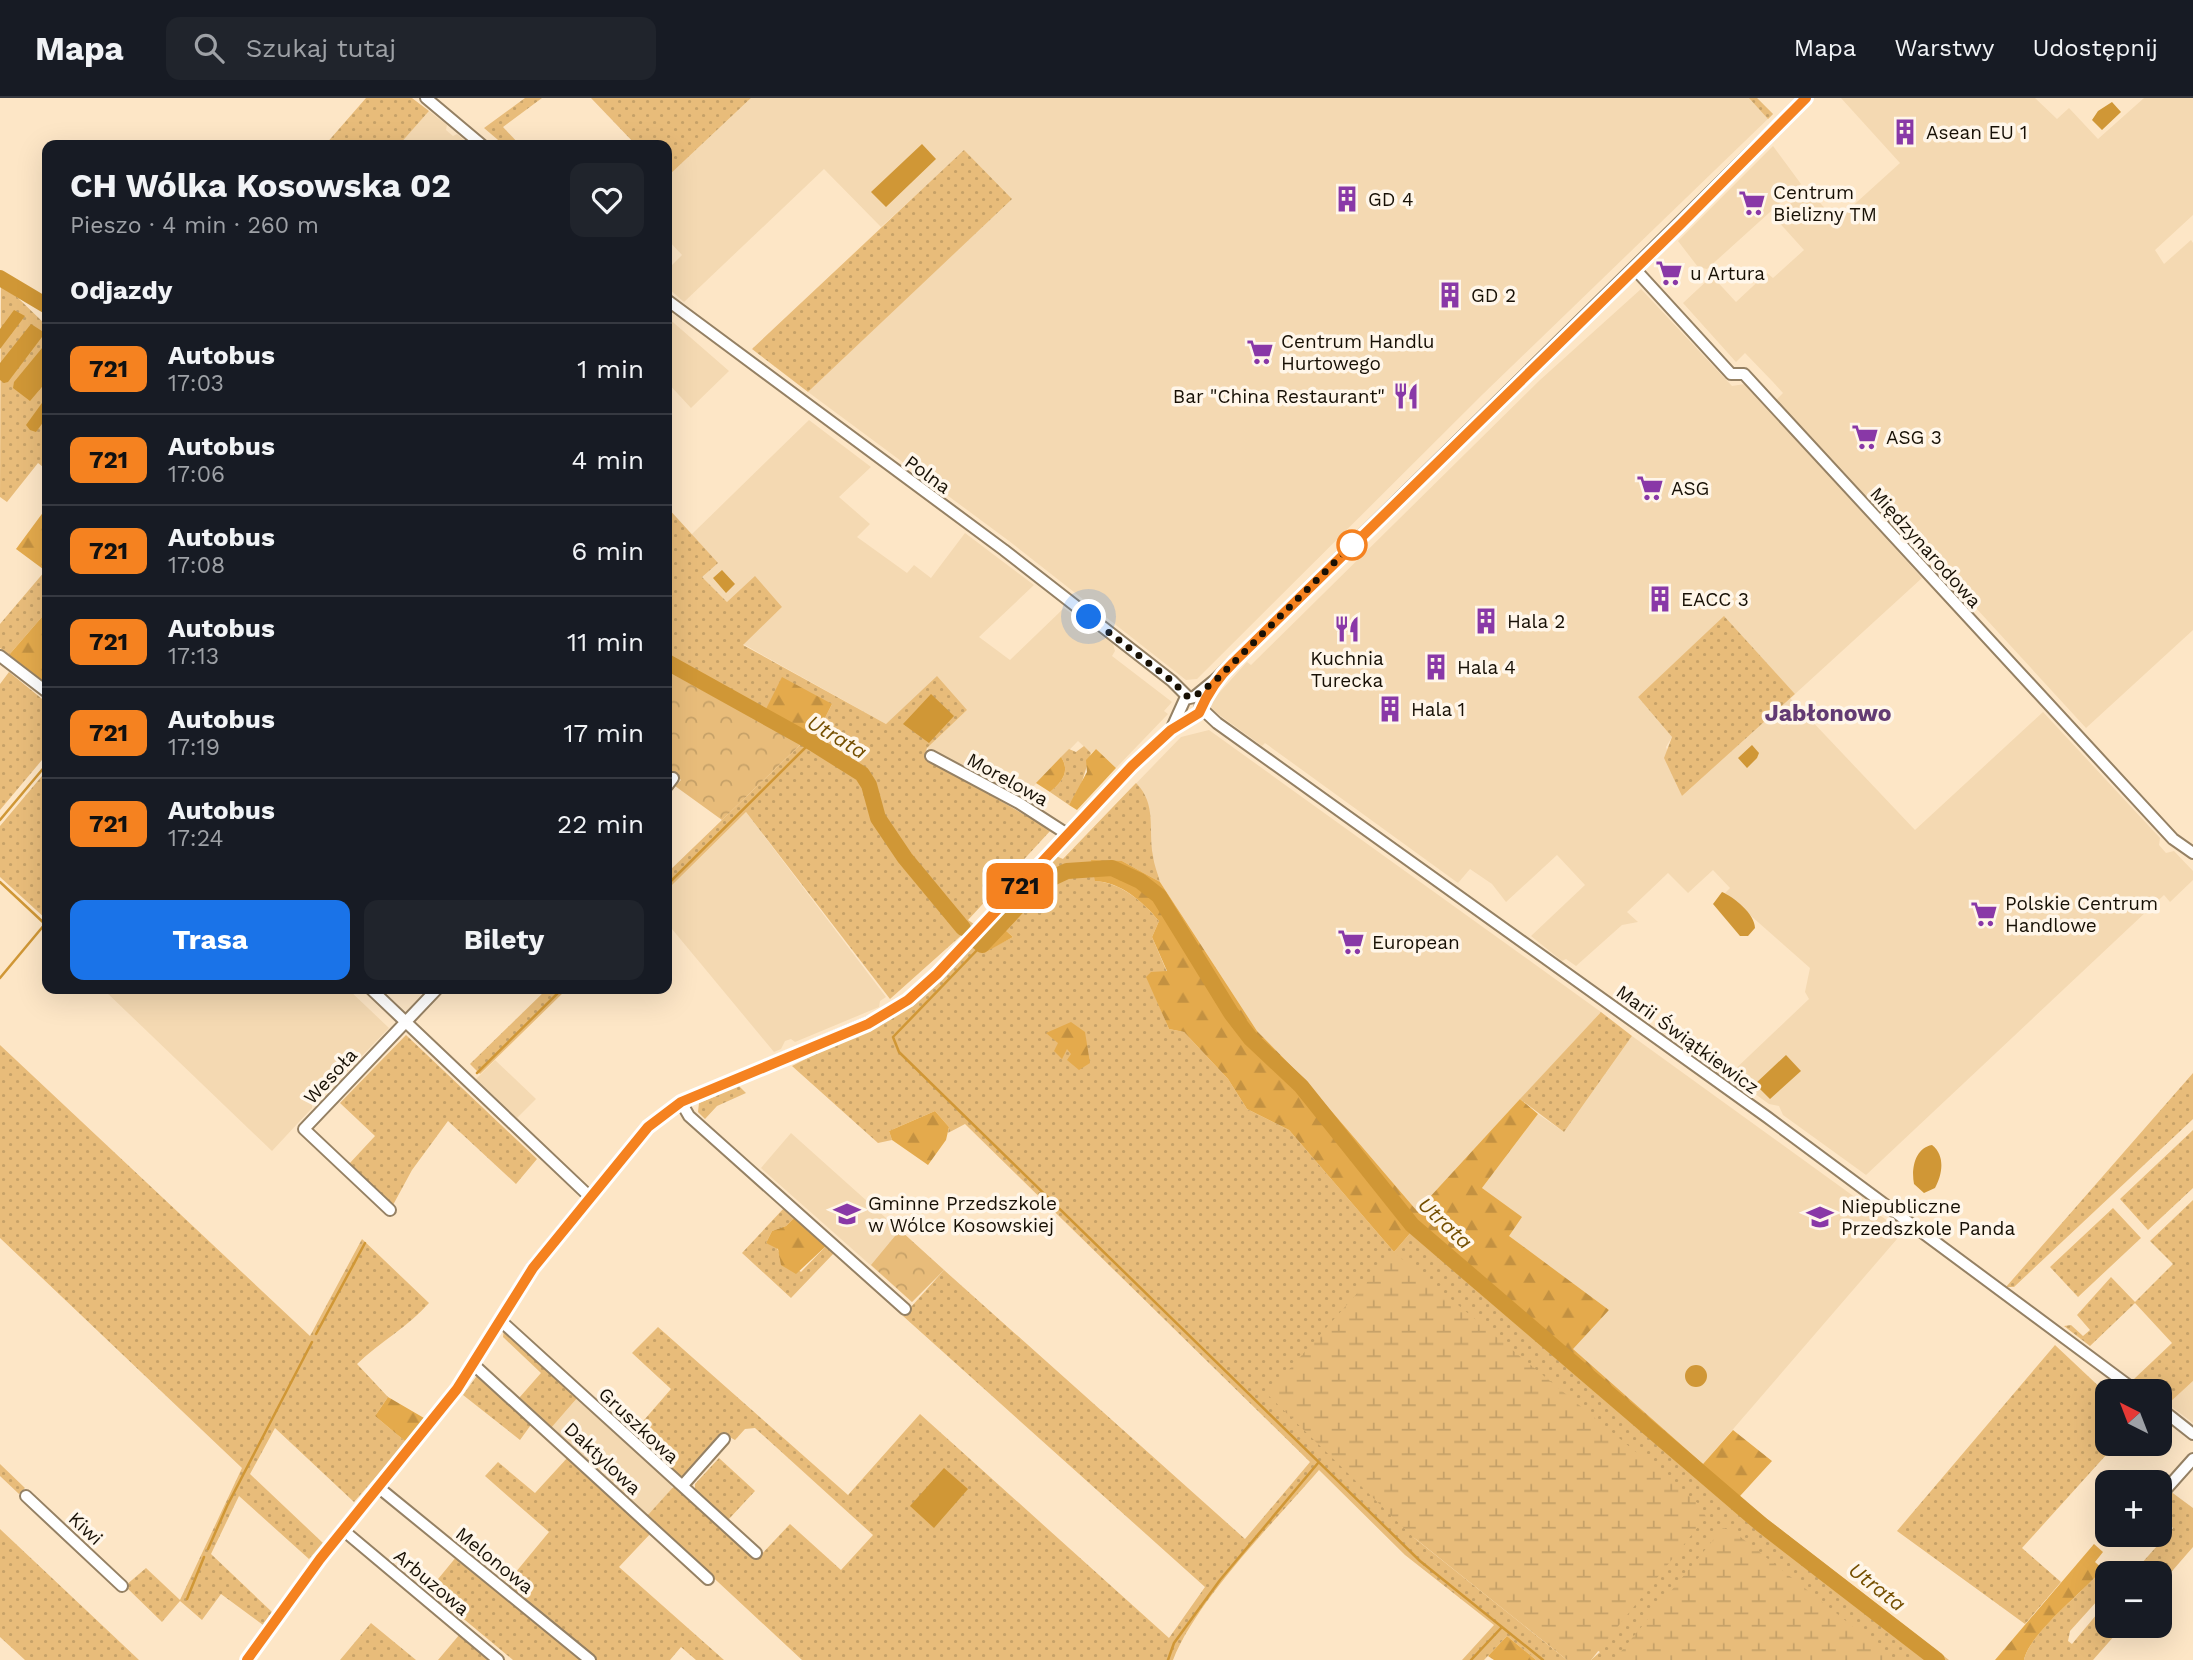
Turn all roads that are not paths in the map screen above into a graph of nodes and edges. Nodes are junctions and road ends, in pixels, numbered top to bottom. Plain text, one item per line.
1 (426, 98) edge
2 (1806, 98) edge
3 (476, 140) edge
4 (1634, 268) junction
5 (672, 304) edge
6 (0, 656) edge
7 (42, 688) edge
8 (1191, 707) junction
9 (930, 756) dead end
10 (1068, 834) junction
11 (2193, 853) edge
12 (376, 994) edge
13 (432, 994) edge
14 (405, 1022) junction
15 (681, 1102) junction
16 (589, 1196) junction
17 (390, 1210) dead end
18 (905, 1309) dead end
19 (501, 1321) junction
20 (474, 1365) junction
21 (2120, 1379) edge
22 (2172, 1417) edge
23 (2193, 1434) edge
24 (724, 1439) dead end
25 (2193, 1459) edge
26 (2172, 1483) edge
27 (683, 1485) junction
28 (378, 1487) junction
29 (26, 1496) dead end
30 (343, 1530) junction
31 (756, 1553) dead end
32 (708, 1579) dead end
33 (122, 1586) dead end
34 (247, 1660) edge
35 (498, 1660) edge
36 (590, 1660) edge

1 - 3 street
2 - 4 street
4 - 8 street
4 - 11 street, Międzynarodowa
5 - 8 street, Polna
6 - 7 street
8 - 10 street
8 - 21 street, Marii Świątkiewicz
9 - 10 street, Morelowa
10 - 15 street
12 - 14 street
13 - 14 street, Wesoła
14 - 16 street
14 - 17 street, Wesoła
15 - 16 street
15 - 18 street
16 - 19 street
19 - 20 street
19 - 27 street, Gruszkowa
20 - 28 street
20 - 32 street, Daktylowa
22 - 23 street
24 - 27 street
25 - 26 street
27 - 31 street, Gruszkowa
28 - 30 street
28 - 36 street, Melonowa
29 - 33 street, Kiwi
30 - 34 street
30 - 35 street, Arbuzowa

